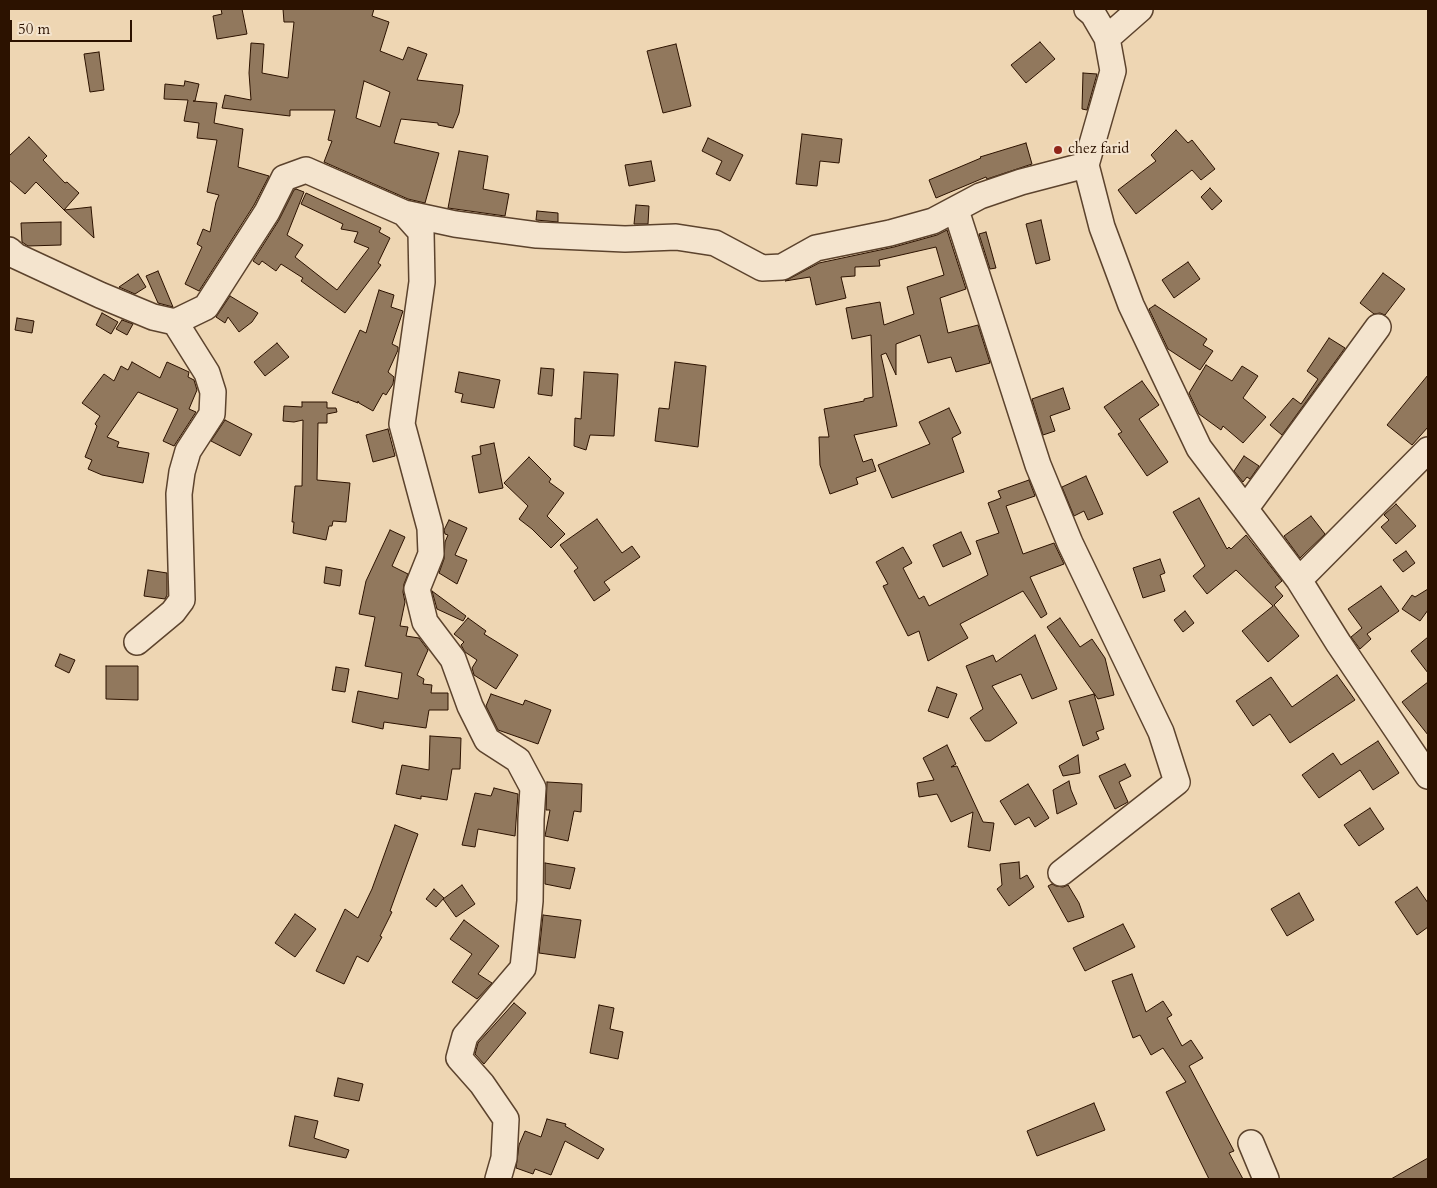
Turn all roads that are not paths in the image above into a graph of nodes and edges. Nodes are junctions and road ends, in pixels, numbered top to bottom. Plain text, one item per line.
1 (1087, 9) edge
2 (1140, 9) edge
3 (1108, 38) junction
4 (1086, 165) junction
5 (956, 210) junction
6 (404, 213) junction
7 (9, 250) edge
8 (175, 322) junction
9 (1378, 326) dead end
10 (1428, 450) edge
11 (1246, 508) junction
12 (1299, 580) junction
13 (137, 642) dead end
14 (1428, 776) edge
15 (1061, 873) dead end
16 (1251, 1143) dead end
17 (498, 1179) edge
18 (1266, 1179) edge

1 - 3 street
2 - 3 street
3 - 4 street
4 - 5 street
4 - 11 street
5 - 6 street
5 - 15 street
6 - 8 street
6 - 17 street
7 - 8 street
8 - 13 street
9 - 11 street
10 - 12 street
11 - 12 street
12 - 14 street
16 - 18 street

